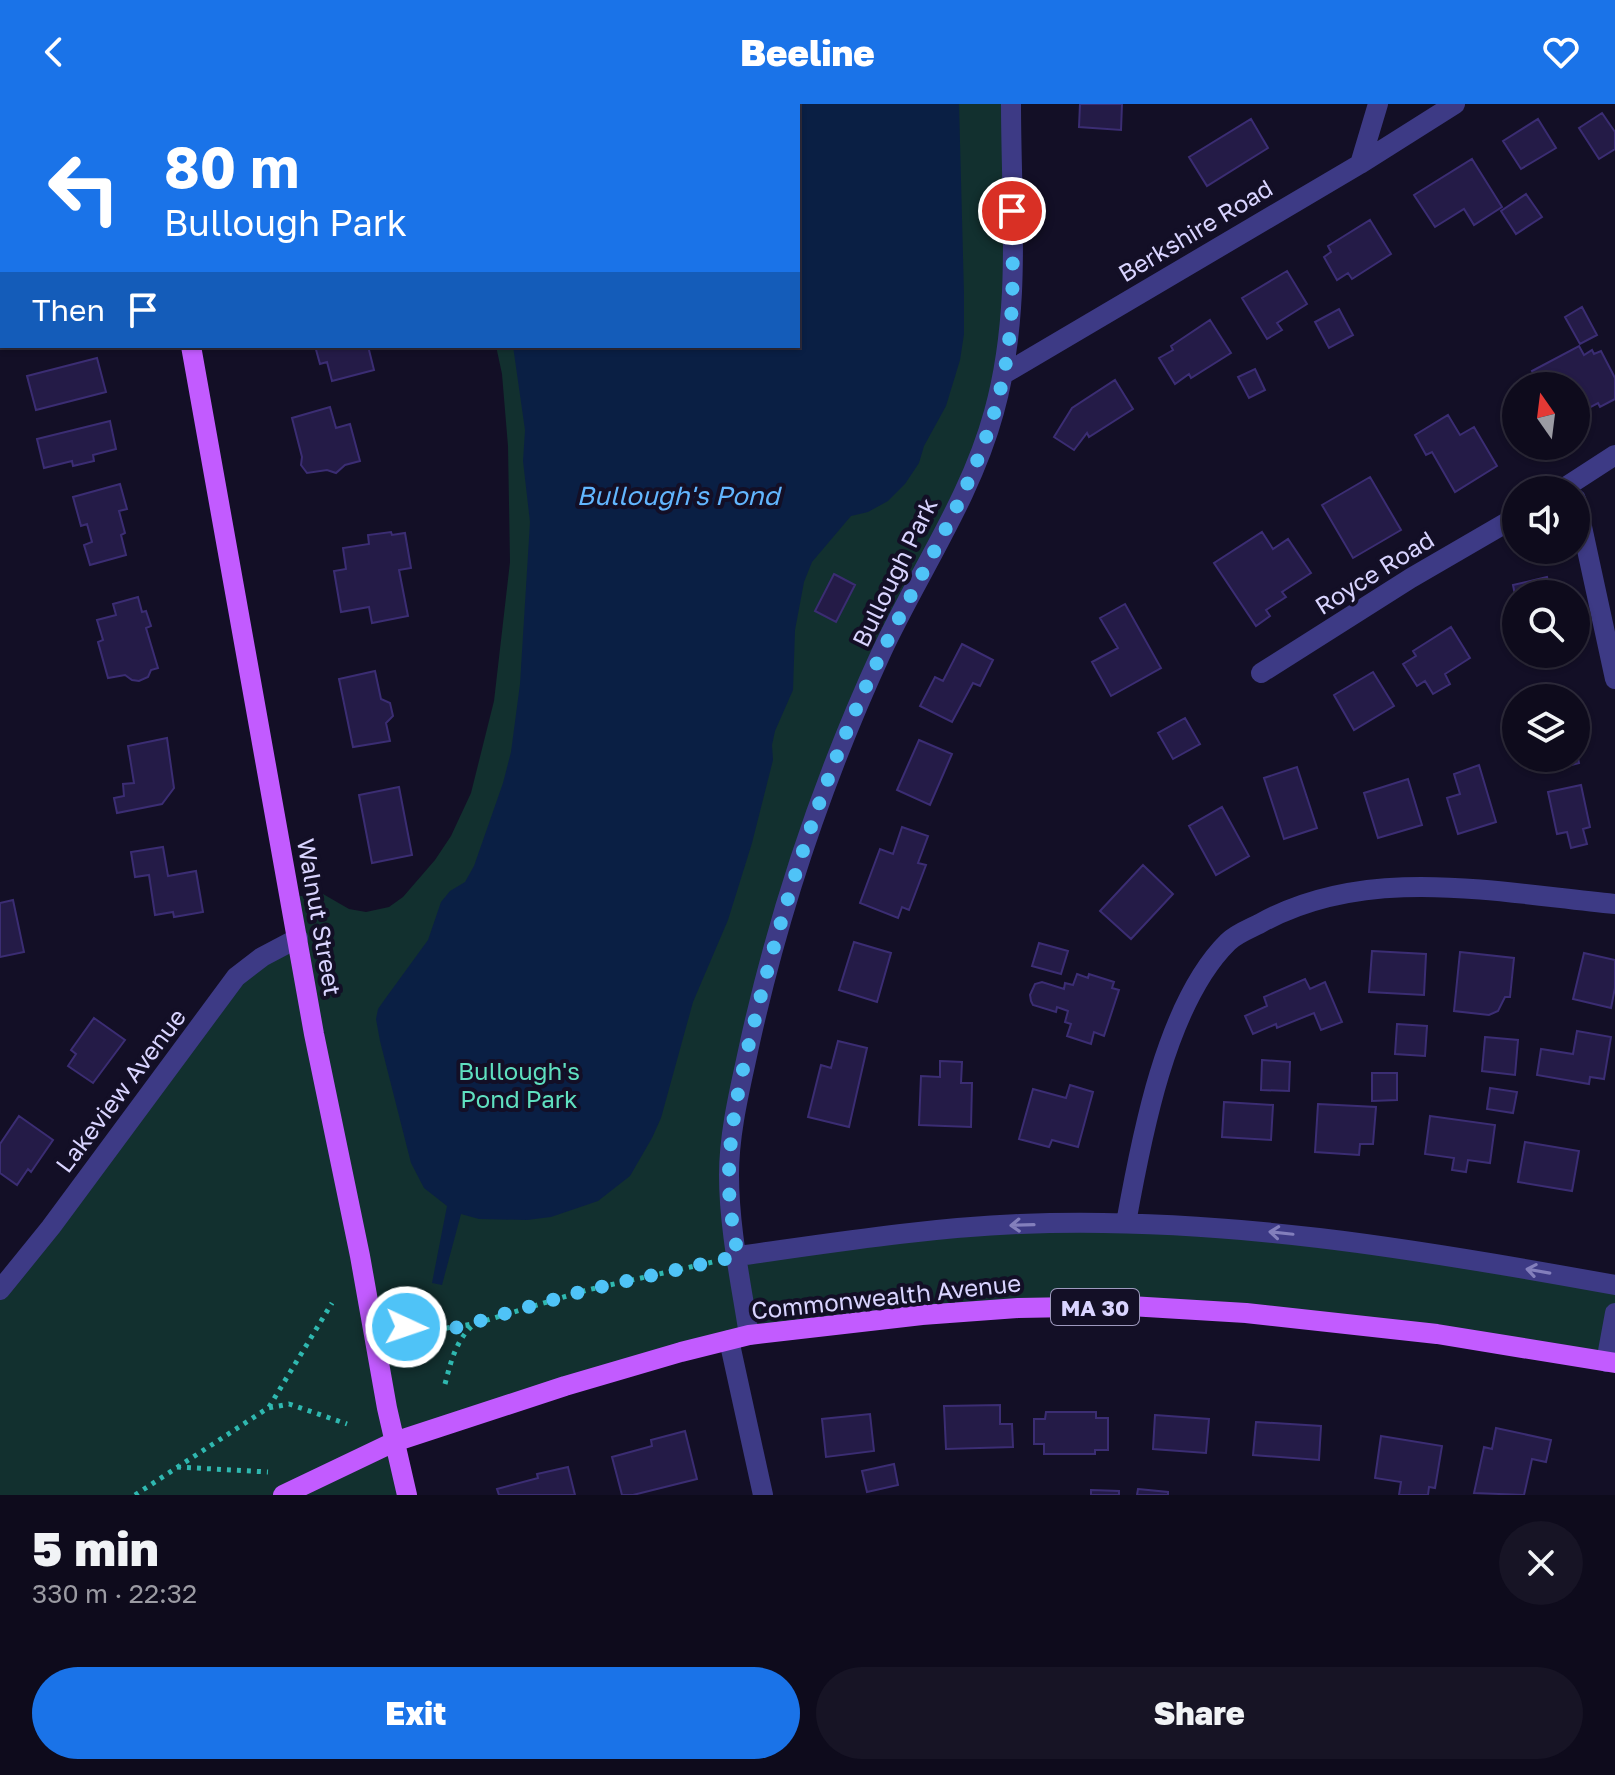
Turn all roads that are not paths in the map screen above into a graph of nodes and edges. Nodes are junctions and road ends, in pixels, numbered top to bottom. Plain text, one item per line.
1 (1011, 104) edge
2 (1378, 104) edge
3 (1455, 104) edge
4 (1360, 164) junction
5 (191, 348) edge
6 (1004, 374) junction
7 (1615, 455) edge
8 (1589, 476) edge
9 (1502, 525) edge
10 (1588, 564) edge
11 (1261, 673) dead end
12 (1615, 679) edge
13 (1615, 904) edge
14 (298, 938) junction
15 (1126, 1223) junction
16 (738, 1256) junction
17 (1615, 1285) edge
18 (0, 1290) edge
19 (1615, 1313) edge
20 (739, 1338) junction
21 (1610, 1362) edge
22 (394, 1442) junction
23 (283, 1495) edge
24 (407, 1495) edge
25 (763, 1495) edge

1 - 6 street, Bullough Park
2 - 4 street
3 - 4 street, Berkshire Road
4 - 6 street, Berkshire Road
5 - 14 main road, Walnut Street
6 - 16 street, Bullough Park
7 - 8 street
9 - 11 street, Royce Road
10 - 12 street
13 - 15 street
14 - 18 street, Lakeview Avenue
14 - 22 main road, Walnut Street
15 -> 16 street
17 -> 15 street
16 - 20 street, Bullough Park
19 - 21 street
20 - 21 main road, Commonwealth Avenue / MA 30
20 - 22 main road, Commonwealth Avenue / MA 30
20 - 25 street, Bullough Park
22 - 23 main road, Commonwealth Avenue / MA 30
22 - 24 main road, Walnut Street

